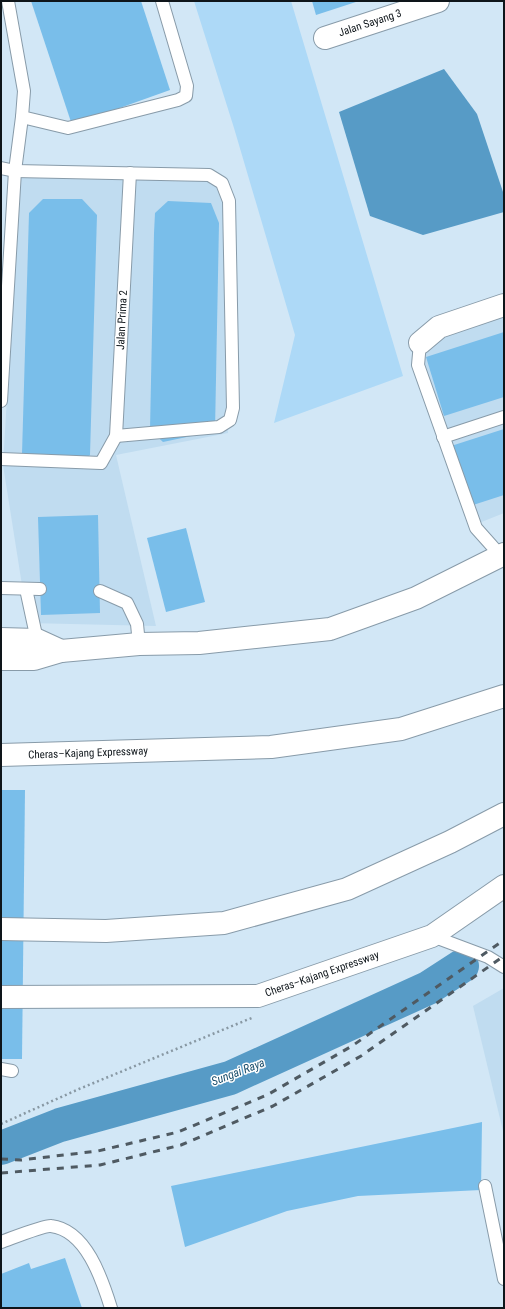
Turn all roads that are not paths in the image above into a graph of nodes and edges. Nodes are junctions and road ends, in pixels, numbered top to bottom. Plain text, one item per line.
1 (8, 1) edge
2 (162, 1) edge
3 (438, 1) edge
4 (325, 38) dead end
5 (22, 117) junction
6 (1, 168) edge
7 (15, 170) junction
8 (130, 173) junction
9 (504, 305) edge
10 (420, 343) joint
11 (1, 401) edge
12 (504, 417) edge
13 (116, 436) junction
14 (443, 436) junction
15 (1, 459) edge
16 (503, 555) edge
17 (1, 588) edge
18 (26, 589) junction
19 (40, 589) dead end
20 (100, 591) dead end
21 (1, 639) edge
22 (36, 640) junction
23 (139, 644) junction
24 (61, 651) junction
25 (1, 659) edge
26 (504, 696) edge
27 (1, 755) edge
28 (504, 814) edge
29 (504, 886) edge
30 (1, 929) edge
31 (432, 936) junction
32 (504, 967) edge
33 (1, 997) edge
34 (485, 1186) dead end
35 (1, 1242) edge
36 (504, 1280) edge
37 (112, 1308) edge

1 - 5 lane
2 - 5 lane
3 - 4 main road, Jalan Sayang 3
5 - 7 lane
6 - 7 lane
7 - 8 lane
7 - 11 lane
8 - 13 lane, Jalan Prima 2
8 - 13 lane
9 - 10 main road
10 - 14 lane
12 - 14 lane
13 - 15 lane, Jalan Prima 2
14 - 16 lane
16 - 23 main road
17 - 18 lane
18 - 19 lane
18 - 22 lane
20 - 23 lane
21 - 22 main road
22 - 24 main road
23 - 24 main road
24 - 25 main road
26 - 27 main road, Cheras–Kajang Expressway
28 - 30 main road
29 - 31 main road, Cheras–Kajang Expressway
31 - 32 lane
31 - 33 main road, Cheras–Kajang Expressway
34 - 36 lane
35 - 37 lane

